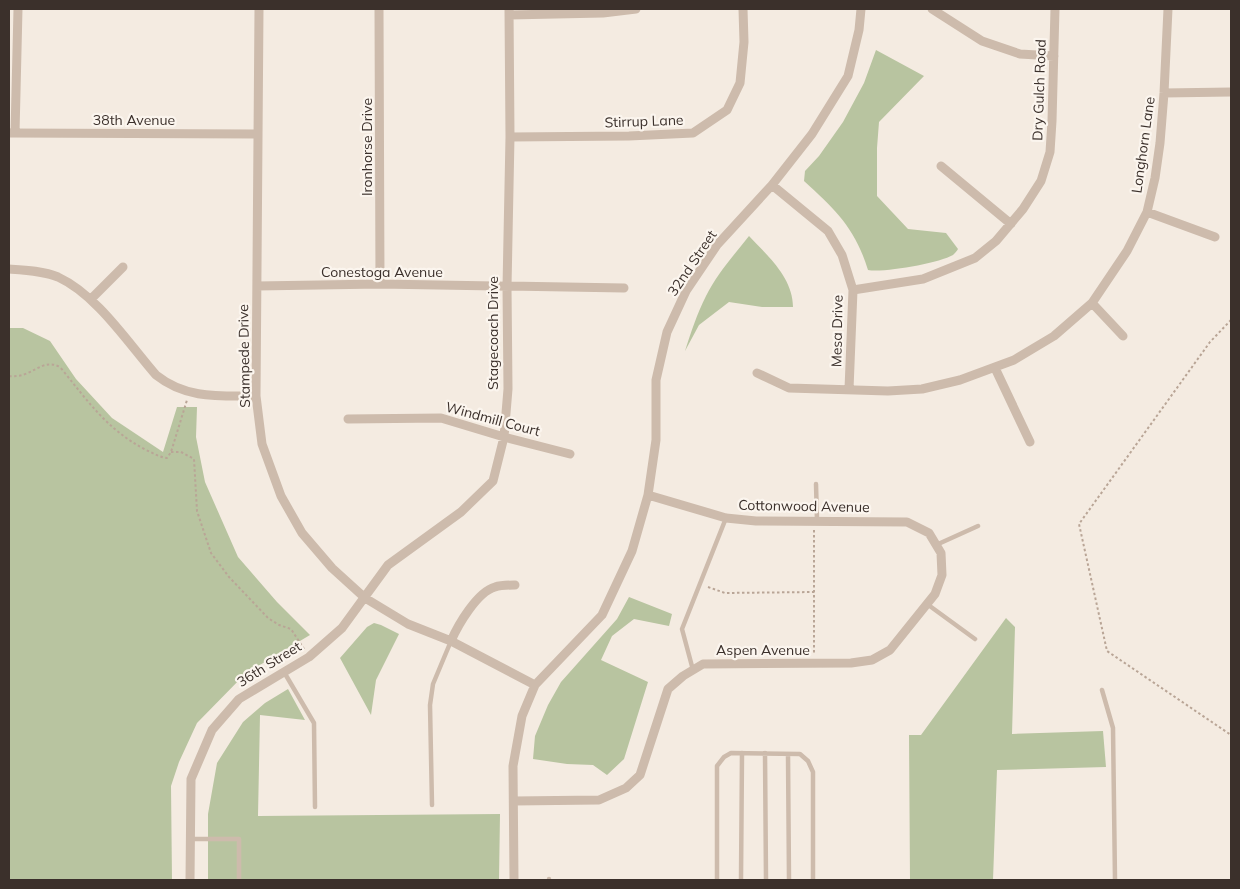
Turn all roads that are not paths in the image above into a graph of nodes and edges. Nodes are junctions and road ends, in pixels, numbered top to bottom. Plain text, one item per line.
1 (18, 9) edge
2 (259, 9) edge
3 (379, 9) edge
4 (636, 9) edge
5 (743, 9) edge
6 (861, 9) edge
7 (932, 9) edge
8 (1055, 9) edge
9 (1168, 9) edge
10 (509, 12) edge
11 (1054, 56) junction
12 (1231, 92) edge
13 (1164, 93) junction
14 (12, 133) edge
15 (258, 134) junction
16 (510, 137) junction
17 (941, 166) dead end
18 (772, 186) junction
19 (1147, 212) junction
20 (1011, 224) junction
21 (1215, 237) dead end
22 (123, 267) dead end
23 (9, 269) edge
24 (380, 284) junction
25 (256, 286) junction
26 (506, 287) junction
27 (624, 288) dead end
28 (853, 290) junction
29 (91, 299) junction
30 (1092, 303) junction
31 (1122, 336) dead end
32 (995, 368) junction
33 (758, 373) dead end
34 (849, 389) junction
35 (256, 396) junction
36 (348, 419) dead end
37 (504, 437) junction
38 (1030, 442) dead end
39 (570, 454) dead end
40 (816, 484) dead end
41 (648, 495) junction
42 (726, 518) junction
43 (816, 520) junction
44 (978, 526) dead end
45 (929, 534) joint
46 (936, 545) junction
47 (515, 585) dead end
48 (365, 598) junction
49 (927, 604) junction
50 (975, 639) dead end
51 (451, 641) junction
52 (693, 670) junction
53 (283, 671) junction
54 (535, 685) junction
55 (1102, 690) dead end
56 (742, 753) junction
57 (765, 753) junction
58 (788, 754) junction
59 (514, 801) junction
60 (432, 805) dead end
61 (315, 807) dead end
62 (190, 839) junction
63 (190, 880) edge
64 (239, 880) edge
65 (514, 880) edge
66 (717, 880) edge
67 (741, 880) edge
68 (766, 880) edge
69 (789, 880) edge
70 (813, 880) edge
71 (1115, 880) edge

1 - 14 street
2 - 15 street, Stampede Drive
3 - 24 street, Ironhorse Drive
4 - 10 street
5 - 16 street, Stirrup Lane
6 - 18 street, 32nd Street
7 - 11 street
8 - 11 street, Dry Gulch Road
9 - 13 street, Longhorn Lane
10 - 16 street, Stagecoach Drive
11 - 20 street, Dry Gulch Road
12 - 13 street
13 - 19 street, Longhorn Lane
14 - 15 street, 38th Avenue
15 - 25 street, Stampede Drive
16 - 26 street, Stagecoach Drive
17 - 20 street
18 - 28 street, Mesa Drive
18 - 41 street, 32nd Street
19 - 21 street
19 - 30 street, Longhorn Lane
20 - 28 street, Dry Gulch Road
22 - 29 street
23 - 29 street
24 - 25 street, Conestoga Avenue
24 - 26 street, Conestoga Avenue
25 - 35 street, Stampede Drive
26 - 27 street, Conestoga Avenue
26 - 37 street, Stagecoach Drive
28 - 34 street, Mesa Drive
29 - 35 street
30 - 31 street
30 - 32 street, Longhorn Lane
32 - 34 street, Longhorn Lane
32 - 38 street
33 - 34 street, Longhorn Lane
35 - 48 street, Stampede Drive
36 - 37 street, Windmill Court
37 - 39 street, Windmill Court
37 - 48 street, Stagecoach Drive
40 - 43 lane
41 - 42 street, Cottonwood Avenue
41 - 54 street, 32nd Street
42 - 43 street, Cottonwood Avenue
42 - 52 lane
43 - 45 street, Cottonwood Avenue
44 - 46 lane
45 - 46 street, Aspen Avenue
46 - 49 street, Aspen Avenue
47 - 51 street
48 - 51 street, Stampede Drive
48 - 53 street, 36th Street
49 - 50 lane
49 - 52 street, Aspen Avenue
51 - 54 street, Stampede Drive
51 - 60 lane
52 - 59 street, Aspen Avenue
53 - 61 lane
53 - 62 street, 36th Street
54 - 59 street
55 - 71 lane
56 - 57 lane
56 - 66 lane
56 - 67 lane
57 - 58 lane
57 - 68 lane
58 - 69 lane
58 - 70 lane
59 - 65 street
62 - 63 street, 36th Street
62 - 64 lane

